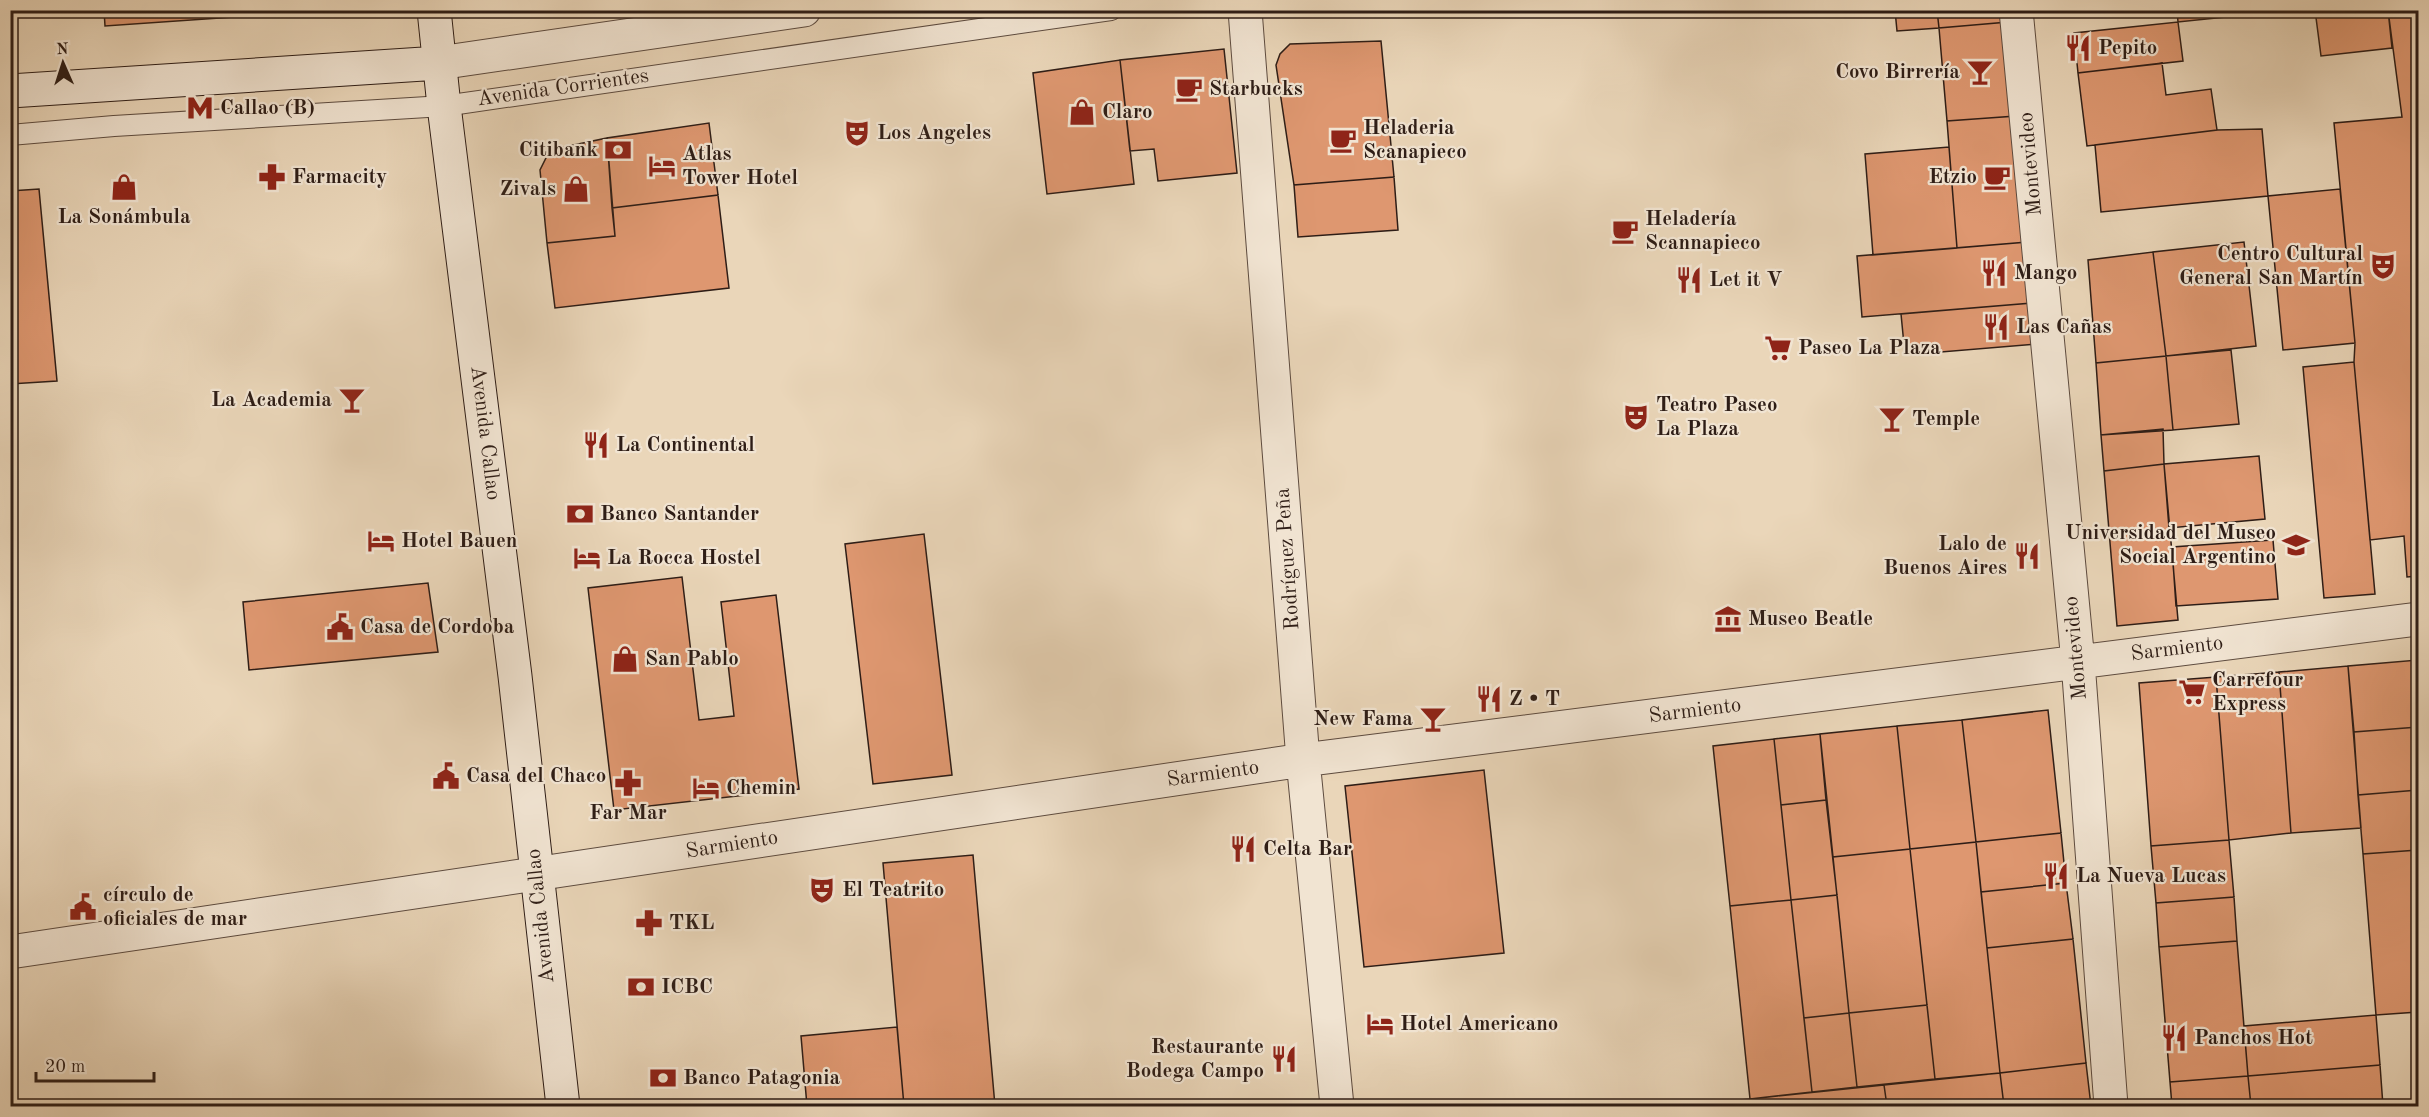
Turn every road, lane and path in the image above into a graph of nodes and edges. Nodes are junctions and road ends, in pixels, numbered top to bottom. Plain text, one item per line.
1 (434, 10) edge
2 (804, 10) edge
3 (1111, 10) edge
4 (1245, 10) edge
5 (2016, 10) edge
6 (439, 63) junction
7 (10, 91) edge
8 (444, 106) junction
9 (10, 135) edge
10 (2418, 619) edge
11 (2078, 662) junction
12 (1303, 760) junction
13 (536, 875) junction
14 (10, 952) edge
15 (562, 1107) edge
16 (1337, 1107) edge
17 (2111, 1107) edge

1 - 6 street, Avenida Callao
2 - 6 street, Avenida Corrientes
3 - 8 lane, Avenida Corrientes
4 - 12 street, Rodríguez Peña
5 - 11 street, Montevideo
6 - 7 street, Avenida Corrientes
6 - 8 street, Avenida Callao
8 - 9 lane, Avenida Corrientes
8 - 13 street, Avenida Callao
10 - 11 street, Sarmiento
11 - 12 street, Sarmiento
11 - 17 street, Montevideo
12 - 13 street, Sarmiento
12 - 16 street, Rodríguez Peña
13 - 14 street, Sarmiento
13 - 15 street, Avenida Callao

